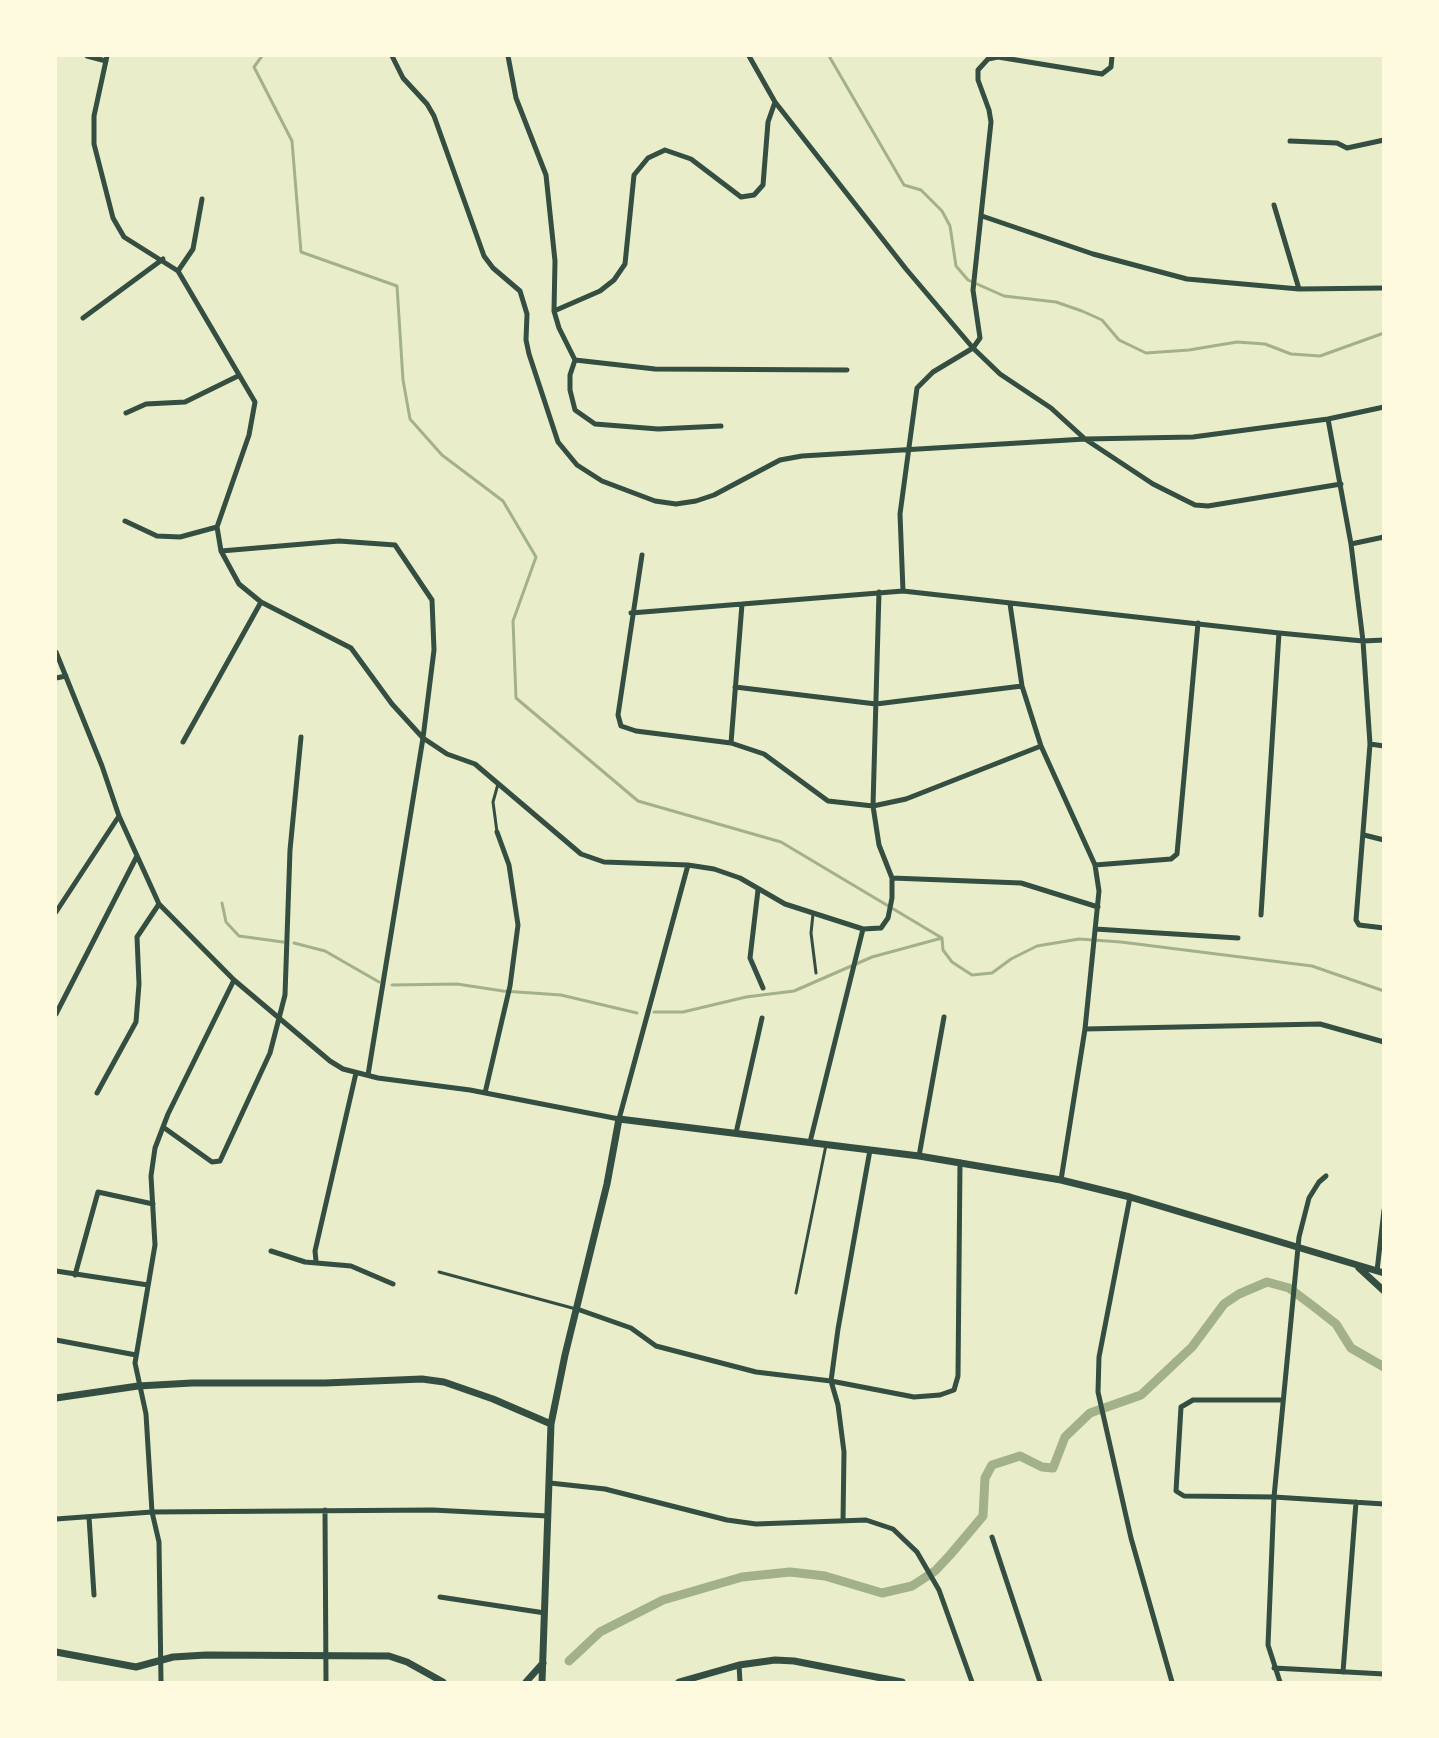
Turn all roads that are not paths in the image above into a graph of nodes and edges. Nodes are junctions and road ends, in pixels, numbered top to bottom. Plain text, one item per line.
1 (87, 56) edge
2 (392, 56) edge
3 (508, 56) edge
4 (749, 56) edge
5 (1112, 56) edge
6 (106, 58) edge
7 (776, 102) junction
8 (1290, 141) dead end
9 (1383, 141) edge
10 (202, 200) dead end
11 (1274, 205) dead end
12 (982, 216) junction
13 (163, 259) junction
14 (178, 271) junction
15 (1383, 288) edge
16 (1299, 289) junction
17 (554, 311) junction
18 (83, 318) dead end
19 (973, 348) junction
20 (575, 360) junction
21 (847, 370) dead end
22 (238, 376) junction
23 (1383, 407) edge
24 (126, 413) dead end
25 (1328, 419) junction
26 (721, 426) dead end
27 (1085, 439) junction
28 (909, 449) junction
29 (1341, 484) junction
30 (125, 521) dead end
31 (217, 527) junction
32 (1383, 537) edge
33 (1351, 544) junction
34 (221, 551) junction
35 (642, 555) dead end
36 (903, 591) junction
37 (879, 592) junction
38 (261, 602) junction
39 (742, 604) junction
40 (1010, 604) junction
41 (631, 613) junction
42 (1198, 623) junction
43 (1279, 633) junction
44 (1383, 640) edge
45 (1363, 641) junction
46 (56, 652) edge
47 (66, 676) junction
48 (56, 678) edge
49 (1022, 686) junction
50 (735, 687) junction
51 (876, 704) junction
52 (302, 737) dead end
53 (423, 738) junction
54 (183, 742) dead end
55 (731, 743) junction
56 (1370, 744) junction
57 (1041, 746) junction
58 (1383, 746) edge
59 (499, 782) junction
60 (873, 806) junction
61 (119, 816) junction
62 (497, 832) joint
63 (1364, 836) junction
64 (1383, 840) edge
65 (137, 856) junction
66 (688, 865) junction
67 (1095, 865) junction
68 (892, 878) junction
69 (758, 890) junction
70 (159, 904) junction
71 (1098, 907) junction
72 (56, 912) edge
73 (813, 912) junction
74 (1261, 915) dead end
75 (1383, 928) edge
76 (863, 929) junction
77 (1095, 932) junction
78 (1238, 938) dead end
79 (816, 973) dead end
80 (234, 980) junction
81 (763, 988) dead end
82 (56, 1014) edge
83 (944, 1017) dead end
84 (762, 1018) dead end
85 (281, 1019) junction
86 (1085, 1029) junction
87 (1383, 1042) edge
88 (356, 1073) junction
89 (368, 1076) junction
90 (97, 1093) dead end
91 (485, 1093) junction
92 (619, 1119) junction
93 (163, 1127) junction
94 (736, 1133) junction
95 (810, 1142) junction
96 (826, 1145) junction
97 (870, 1150) junction
98 (919, 1156) junction
99 (960, 1162) junction
100 (1326, 1176) dead end
101 (1061, 1180) junction
102 (1130, 1197) junction
103 (153, 1204) junction
104 (1383, 1210) edge
105 (1297, 1249) junction
106 (271, 1251) dead end
107 (316, 1261) junction
108 (1357, 1267) junction
109 (56, 1270) edge
110 (439, 1272) dead end
111 (1380, 1272) edge
112 (75, 1275) junction
113 (393, 1284) dead end
114 (1376, 1284) junction
115 (148, 1285) junction
116 (1383, 1291) edge
117 (796, 1293) dead end
118 (577, 1309) junction
119 (56, 1340) edge
120 (136, 1355) junction
121 (831, 1381) junction
122 (138, 1386) junction
123 (56, 1398) edge
124 (1283, 1400) junction
125 (551, 1424) junction
126 (550, 1484) junction
127 (1274, 1497) junction
128 (1356, 1502) junction
129 (1383, 1504) edge
130 (325, 1510) junction
131 (152, 1512) junction
132 (548, 1516) junction
133 (89, 1517) junction
134 (56, 1519) edge
135 (843, 1521) junction
136 (992, 1537) dead end
137 (94, 1595) dead end
138 (440, 1597) dead end
139 (545, 1613) junction
140 (56, 1652) edge
141 (327, 1654) junction
142 (158, 1659) junction
143 (543, 1663) junction
144 (739, 1665) junction
145 (1274, 1668) junction
146 (1343, 1672) junction
147 (1383, 1674) edge
148 (161, 1683) edge
149 (326, 1683) edge
150 (444, 1683) edge
151 (526, 1683) edge
152 (542, 1683) edge
153 (679, 1683) edge
154 (740, 1683) edge
155 (902, 1683) edge
156 (972, 1683) edge
157 (1040, 1683) edge
158 (1172, 1683) edge
159 (1280, 1683) edge

1 - 6 street
2 - 28 street
3 - 17 street
4 - 7 street
5 - 12 street
6 - 13 street
7 - 17 street
7 - 19 street
8 - 9 street
10 - 14 street
11 - 16 street
12 - 16 street
12 - 19 street
13 - 14 street
13 - 18 street
14 - 22 street
15 - 16 street
17 - 20 street
19 - 27 street
19 - 28 street
20 - 21 street
20 - 26 street
22 - 24 street
22 - 31 street
23 - 25 street
25 - 27 street
25 - 29 street
27 - 28 street
27 - 29 street
28 - 36 street
29 - 33 street
30 - 31 street
31 - 34 street
32 - 33 street
33 - 45 street
34 - 38 street
34 - 53 street
35 - 41 street
36 - 37 street
36 - 40 street
37 - 39 street
37 - 51 street
38 - 53 street
38 - 54 street
39 - 41 street
39 - 50 street
40 - 42 street
40 - 49 street
41 - 55 street
42 - 43 street
42 - 67 street
43 - 45 street
43 - 74 street
44 - 45 street
45 - 56 street
46 - 47 street
47 - 48 street
47 - 61 street
49 - 51 street
49 - 57 street
50 - 51 street
50 - 55 street
51 - 60 street
52 - 85 street
53 - 59 street
53 - 89 street
55 - 60 street
56 - 58 street
56 - 63 street
57 - 60 street
57 - 67 street
59 - 62 lane
59 - 66 street
60 - 68 street
61 - 65 street
61 - 72 street
62 - 91 street
63 - 64 street
63 - 75 street
65 - 70 street
65 - 82 street
66 - 69 street
66 - 92 street
67 - 71 street
68 - 71 street
68 - 76 street
69 - 73 street
69 - 81 street
70 - 80 street
70 - 90 street
71 - 77 street
73 - 76 street
73 - 79 lane
76 - 95 street
77 - 78 street
77 - 86 street
80 - 85 street
80 - 93 street
83 - 98 street
84 - 94 street
85 - 88 street
85 - 93 street
86 - 87 street
86 - 101 street
88 - 89 street
88 - 107 street
89 - 91 street
91 - 92 street
92 - 94 street
92 - 118 street
93 - 103 street
94 - 95 street
95 - 96 street
96 - 97 street
96 - 117 lane
97 - 98 street
97 - 121 street
98 - 99 street
99 - 101 street
99 - 121 street
100 - 105 street
101 - 102 street
102 - 105 street
102 - 158 street
103 - 112 street
103 - 115 street
104 - 111 street
105 - 108 street
105 - 124 street
106 - 107 street
107 - 113 street
108 - 111 street
108 - 114 street
109 - 112 street
110 - 118 lane
111 - 114 street
112 - 115 street
114 - 116 street
115 - 120 street
118 - 121 street
118 - 125 street
119 - 120 street
120 - 122 street
121 - 135 street
122 - 123 street
122 - 125 street
122 - 131 street
124 - 127 street
124 - 127 street
125 - 126 street
126 - 132 street
126 - 135 street
127 - 128 street
127 - 145 street
128 - 129 street
128 - 146 street
130 - 131 street
130 - 132 street
130 - 141 street
131 - 133 street
131 - 142 street
132 - 139 street
133 - 134 street
133 - 137 street
135 - 156 street
136 - 157 street
138 - 139 street
139 - 143 street
140 - 142 street
141 - 142 street
141 - 149 street
141 - 150 street
142 - 148 street
143 - 151 street
143 - 152 street
144 - 153 street
144 - 154 street
144 - 155 street
145 - 146 street
145 - 159 street
146 - 147 street

